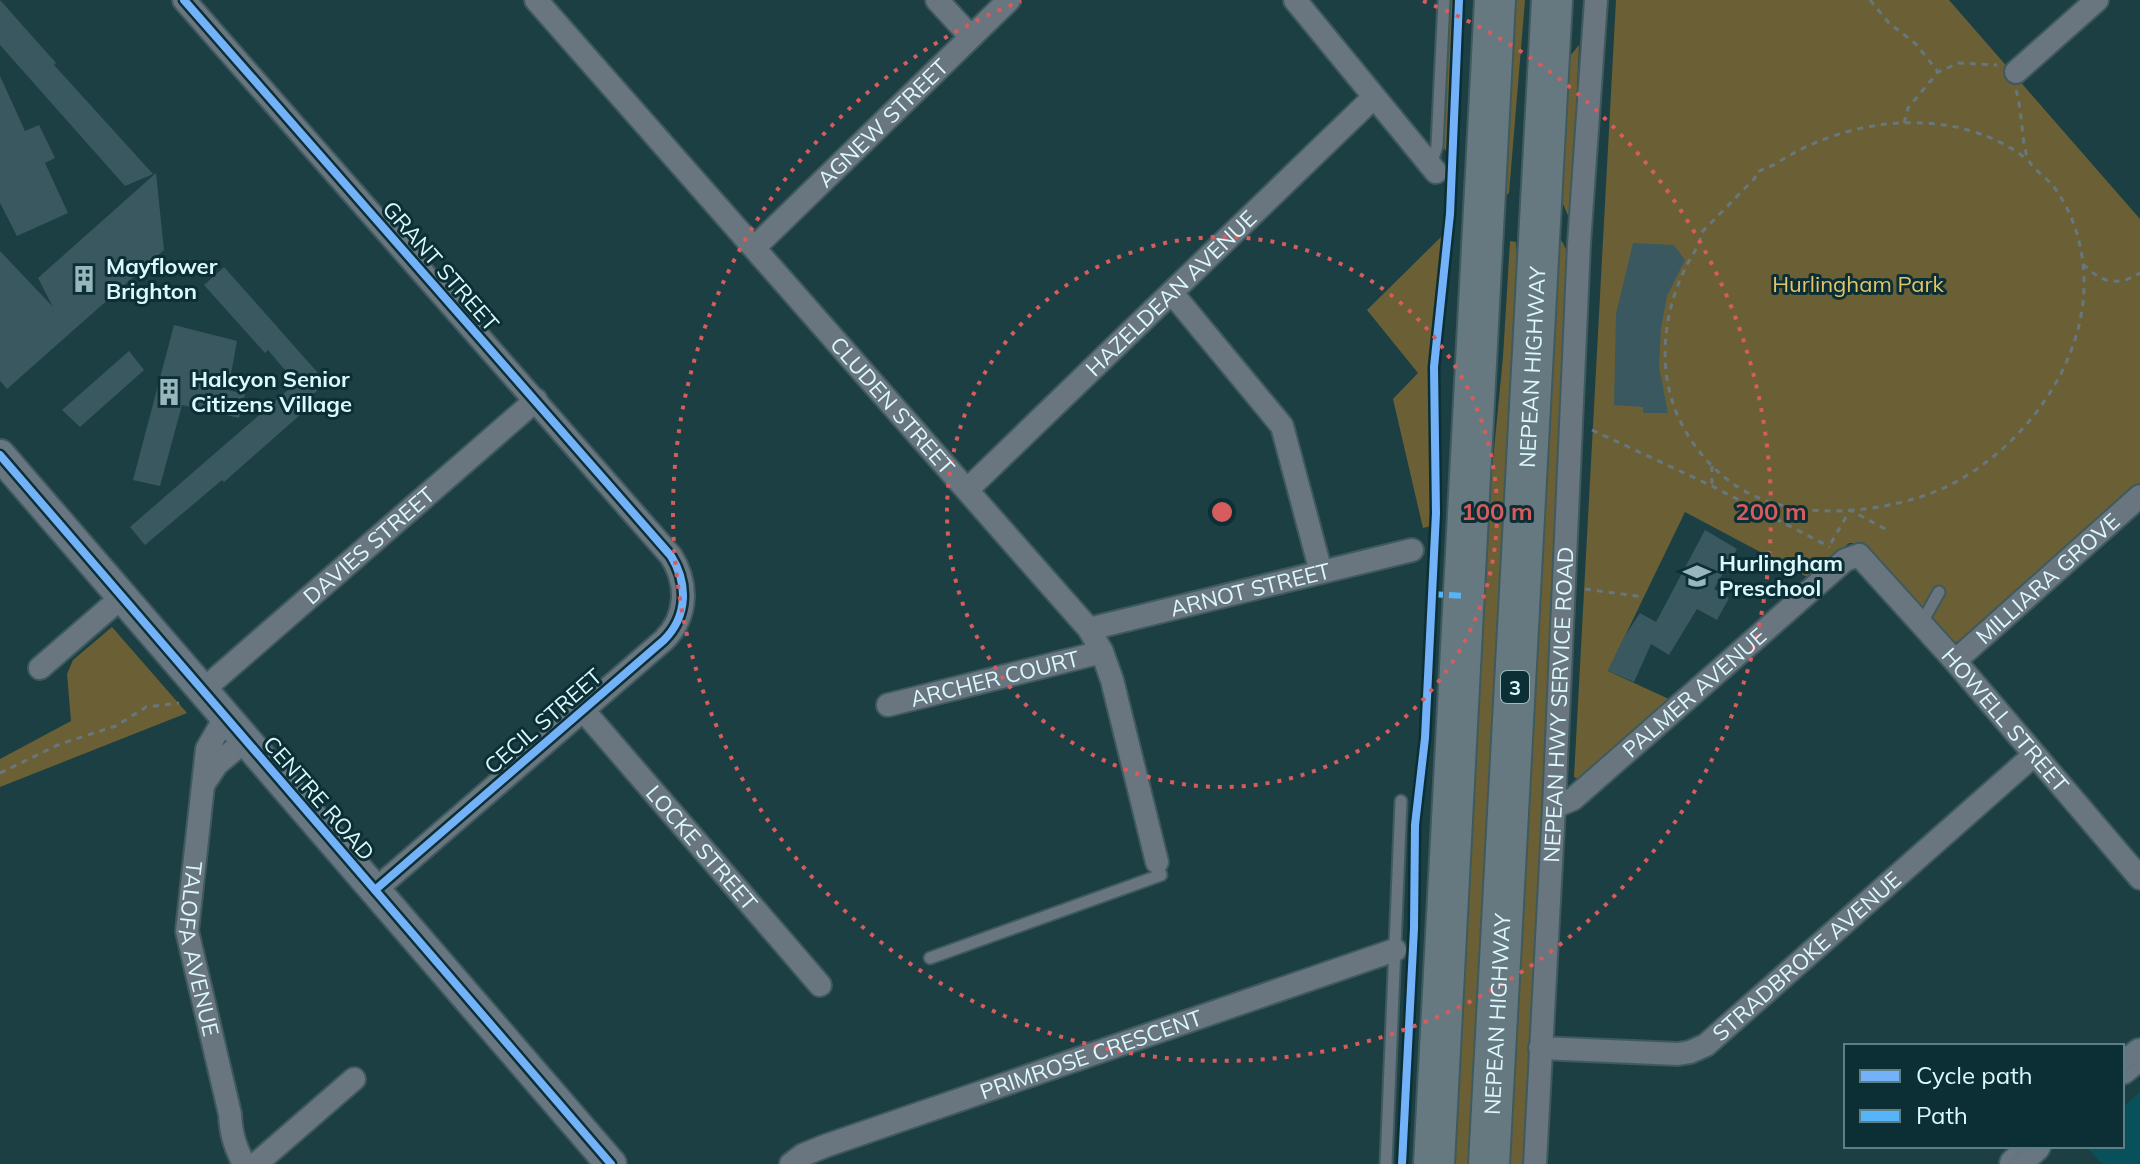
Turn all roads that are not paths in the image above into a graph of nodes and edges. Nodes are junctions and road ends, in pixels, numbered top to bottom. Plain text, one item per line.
1 (184, 0) edge
2 (536, 0) edge
3 (937, 0) edge
4 (1009, 0) edge
5 (1295, 0) edge
6 (1444, 0) edge
7 (1495, 0) edge
8 (1552, 0) edge
9 (1596, 0) edge
10 (2097, 0) edge
11 (1594, 24) junction
12 (971, 37) junction
13 (1549, 59) junction
14 (2009, 75) road end
15 (1374, 97) junction
16 (1434, 169) joint
17 (1484, 206) junction
18 (1540, 210) junction
19 (1579, 244) junction
20 (755, 247) junction
21 (1172, 293) junction
22 (536, 400) junction
23 (0, 455) edge
24 (968, 489) junction
25 (2140, 496) edge
26 (1412, 550) dead end
27 (1837, 553) joint
28 (671, 556) joint
29 (1321, 572) junction
30 (1939, 592) dead end
31 (122, 597) junction
32 (1921, 624) junction
33 (1089, 629) junction
34 (1102, 652) junction
35 (1955, 661) junction
36 (40, 668) dead end
37 (191, 696) junction
38 (888, 705) dead end
39 (583, 710) junction
40 (226, 716) junction
41 (246, 740) junction
42 (2034, 755) junction
43 (205, 782) junction
44 (1401, 801) dead end
45 (1554, 807) junction
46 (1157, 862) joint
47 (2140, 878) edge
48 (375, 890) junction
49 (1395, 950) junction
50 (930, 958) dead end
51 (820, 985) dead end
52 (1540, 1048) junction
53 (2140, 1054) edge
54 (2124, 1067) edge
55 (354, 1079) dead end
56 (253, 1163) edge
57 (611, 1164) edge
58 (791, 1164) edge
59 (1386, 1164) edge
60 (1434, 1164) edge
61 (1489, 1164) edge
62 (1535, 1164) edge

1 - 22 street, GRANT STREET
2 - 20 street, CLUDEN STREET
3 - 12 street
4 - 12 street, AGNEW STREET
5 - 15 street
6 - 16 lane
7 - 17 highway
8 - 13 highway, NEPEAN HIGHWAY / 3
9 - 11 street, NEPEAN HWY SERVICE ROAD
10 - 14 street
11 - 13 street
11 - 19 street, NEPEAN HWY SERVICE ROAD
12 - 20 street, AGNEW STREET
13 - 18 highway, NEPEAN HIGHWAY / 3
15 - 16 street
15 - 21 street, HAZELDEAN AVENUE
17 - 18 highway
17 - 60 highway
18 - 19 street
18 - 61 highway, NEPEAN HIGHWAY / 3
19 - 45 street, NEPEAN HWY SERVICE ROAD
20 - 24 street, CLUDEN STREET
21 - 24 street, HAZELDEAN AVENUE
21 - 29 street
22 - 28 street, GRANT STREET
22 - 37 street, DAVIES STREET
23 - 31 main road, CENTRE ROAD
24 - 33 street, CLUDEN STREET
25 - 35 street, MILLIARA GROVE
26 - 29 street, ARNOT STREET
27 - 32 street, HOWELL STREET
27 - 45 street, PALMER AVENUE
28 - 39 street, CECIL STREET
29 - 33 street, ARNOT STREET
30 - 32 lane
31 - 36 street
31 - 37 main road, CENTRE ROAD
32 - 35 street, HOWELL STREET
33 - 34 street, CLUDEN STREET
34 - 38 street, ARCHER COURT
34 - 46 street, CLUDEN STREET
35 - 42 street, HOWELL STREET
37 - 40 main road, CENTRE ROAD
39 - 48 street, CECIL STREET
39 - 51 street, LOCKE STREET
40 - 41 main road, CENTRE ROAD
40 - 43 street, TALOFA AVENUE
41 - 43 street
41 - 48 main road, CENTRE ROAD
42 - 47 street, HOWELL STREET
42 - 52 street, STRADBROKE AVENUE
43 - 56 street, TALOFA AVENUE
44 - 49 lane
45 - 52 street, NEPEAN HWY SERVICE ROAD
46 - 50 lane
48 - 57 main road, CENTRE ROAD
49 - 58 street, PRIMROSE CRESCENT
49 - 59 lane
52 - 62 street, NEPEAN HWY SERVICE ROAD
53 - 54 main road
55 - 56 street

